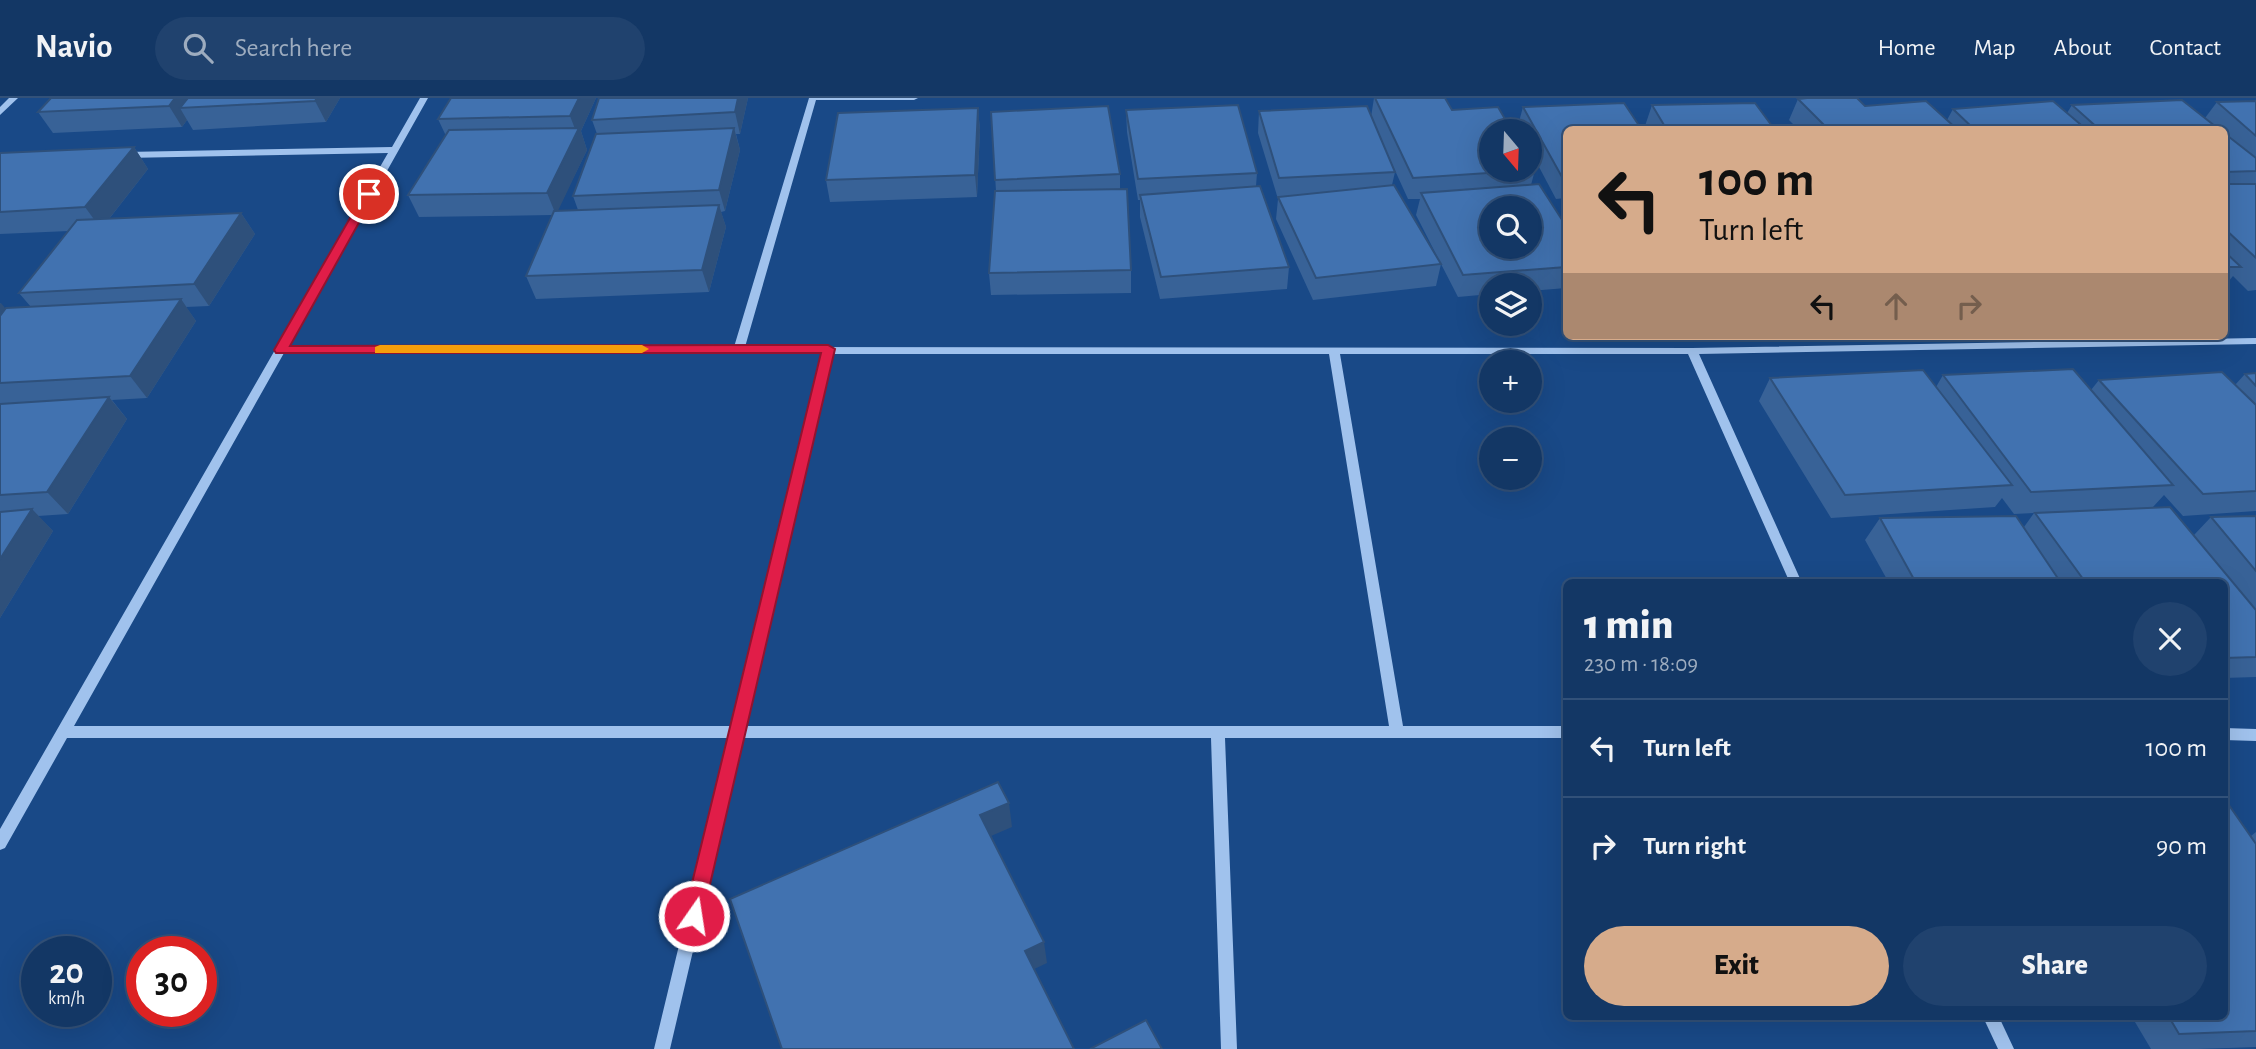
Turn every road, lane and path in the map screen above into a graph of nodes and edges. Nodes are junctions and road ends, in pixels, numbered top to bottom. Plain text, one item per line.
1 (14, 98) edge
2 (424, 98) edge
3 (813, 98) edge
4 (914, 98) edge
5 (0, 112) edge
6 (394, 150) junction
7 (109, 156) edge
8 (2256, 341) edge
9 (738, 349) junction
10 (828, 349) junction
11 (281, 350) junction
12 (1334, 351) junction
13 (1692, 351) junction
14 (1794, 579) edge
15 (738, 731) junction
16 (63, 732) junction
17 (1218, 732) junction
18 (1397, 732) junction
19 (1563, 732) edge
20 (2228, 734) edge
21 (2256, 734) edge
22 (0, 843) edge
23 (1992, 1020) edge
24 (662, 1049) edge
25 (1229, 1049) edge
26 (2006, 1049) edge

1 - 5 street
2 - 6 street
3 - 4 street
3 - 9 street
6 - 7 street
6 - 11 street
8 - 13 street
9 - 10 street
9 - 11 street
10 - 12 street
10 - 15 street
11 - 16 street
12 - 13 street
12 - 18 street
13 - 14 street
15 - 16 street
15 - 17 street
15 - 24 street
16 - 22 street
17 - 18 street
17 - 25 street
18 - 19 street
20 - 21 street
23 - 26 street

